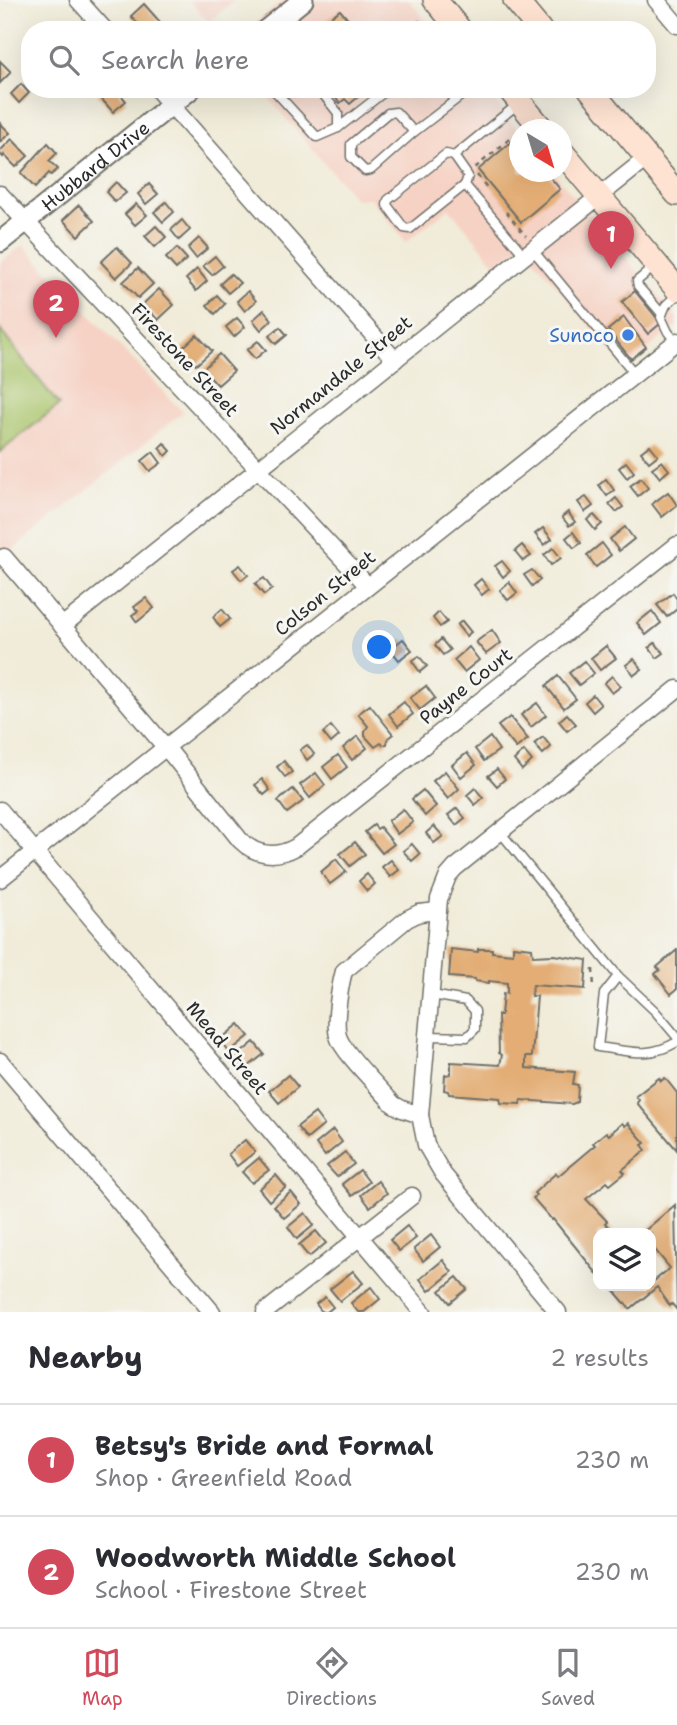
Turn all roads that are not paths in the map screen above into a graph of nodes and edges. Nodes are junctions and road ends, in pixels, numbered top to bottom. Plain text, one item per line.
1 (78, 0) edge
2 (303, 0) edge
3 (435, 0) edge
4 (515, 0) edge
5 (656, 0) edge
6 (96, 21) edge
7 (278, 21) edge
8 (452, 21) edge
9 (532, 21) edge
10 (677, 25) edge
11 (165, 98) edge
12 (180, 98) edge
13 (282, 98) edge
14 (326, 98) edge
15 (376, 98) edge
16 (458, 98) edge
17 (513, 98) edge
18 (517, 98) edge
19 (597, 98) edge
20 (171, 105) junction
21 (534, 119) edge
22 (338, 128) junction
23 (414, 132) junction
24 (454, 156) junction
25 (647, 158) junction
26 (572, 164) edge
27 (465, 184) junction
28 (0, 194) edge
29 (677, 194) edge
30 (598, 196) junction
31 (26, 222) junction
32 (0, 242) edge
33 (528, 248) junction
34 (656, 265) junction
35 (677, 289) edge
36 (677, 295) edge
37 (662, 314) junction
38 (676, 341) edge
39 (395, 359) junction
40 (635, 374) junction
41 (258, 469) junction
42 (677, 545) edge
43 (4, 556) dead end
44 (368, 586) junction
45 (62, 626) junction
46 (677, 689) edge
47 (166, 748) junction
48 (0, 810) edge
49 (500, 833) junction
50 (35, 852) junction
51 (0, 879) edge
52 (438, 911) junction
53 (618, 976) junction
54 (432, 995) junction
55 (428, 1036) junction
56 (677, 1040) edge
57 (0, 1061) edge
58 (421, 1115) junction
59 (412, 1196) dead end
60 (360, 1237) junction
61 (212, 1312) edge
62 (265, 1312) edge
63 (423, 1312) edge
64 (558, 1312) edge

1 - 6 street
2 - 7 street
3 - 8 main road
4 - 9 main road
5 - 10 street
11 - 20 street
12 - 20 street, Hubbard Drive
13 - 22 lane
14 - 22 lane
15 - 22 lane
16 - 23 lane
17 - 24 lane
18 - 21 main road
19 - 25 main road
20 - 31 street, Hubbard Drive
20 - 39 street
23 - 23 lane
24 - 27 lane
24 - 27 lane
25 - 29 main road
25 - 30 street, Normandale Street
26 - 30 main road
27 - 33 lane
28 - 31 street, Firestone Street
30 - 33 street, Normandale Street
30 - 34 main road
31 - 32 street, Hubbard Drive
31 - 41 street, Firestone Street
33 - 39 street, Normandale Street
33 - 40 lane
34 - 35 main road
34 - 37 lane
36 - 37 lane
37 - 38 lane
38 - 40 street, Colson Street
39 - 41 street, Normandale Street
40 - 44 street, Colson Street
41 - 44 street, Firestone Street
41 - 45 street, Normandale Street
42 - 47 street, Payne Court
43 - 45 street
44 - 47 street, Colson Street
45 - 47 street
46 - 49 street
47 - 50 street, Colson Street
48 - 50 street, Mead Street
49 - 52 street
49 - 53 lane
50 - 51 street, Colson Street
50 - 60 street, Mead Street
52 - 54 street
52 - 58 street
53 - 56 lane
53 - 56 lane
54 - 55 street
54 - 55 lane
55 - 58 street
57 - 61 street
58 - 64 street
59 - 60 street
60 - 62 street
60 - 63 street, Mead Street

